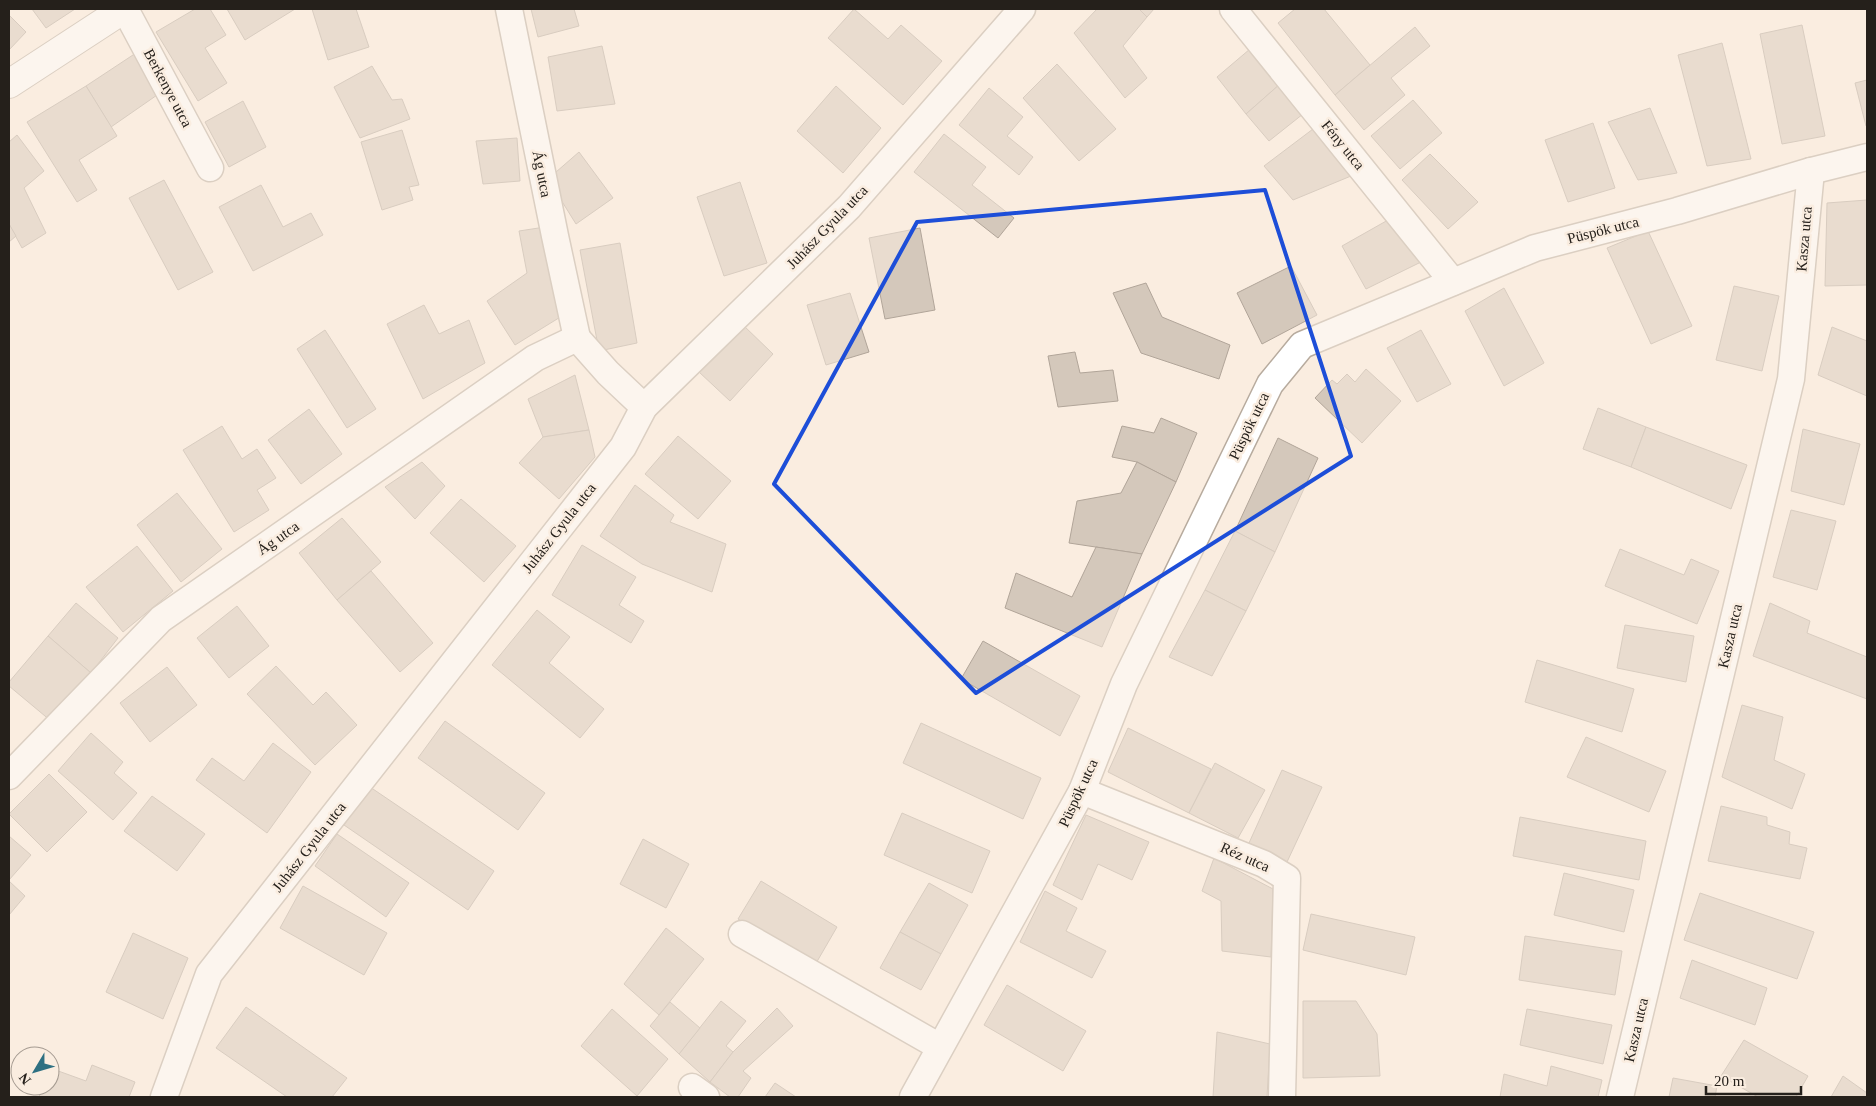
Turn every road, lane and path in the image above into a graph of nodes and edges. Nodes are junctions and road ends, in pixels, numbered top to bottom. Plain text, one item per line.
1 (125, 9) edge
2 (510, 9) edge
3 (1022, 9) edge
4 (1233, 9) edge
5 (9, 84) edge
6 (1867, 157) edge
7 (210, 168) dead end
8 (1811, 170) junction
9 (1453, 282) junction
10 (577, 338) junction
11 (644, 407) junction
12 (9, 776) edge
13 (1082, 791) junction
14 (742, 934) dead end
15 (940, 1047) junction
16 (164, 1097) edge
17 (912, 1097) edge
18 (1282, 1097) edge
19 (1620, 1097) edge

1 - 5 street, Berkenye utca
1 - 7 street, Berkenye utca
2 - 10 street, Ág utca
3 - 11 street, Juhász Gyula utca
4 - 9 street, Fény utca
6 - 8 street, Püspök utca
8 - 9 street, Püspök utca
8 - 19 street, Kasza utca
9 - 13 street, Püspök utca
10 - 11 street, Ág utca
10 - 12 street, Ág utca
11 - 16 street, Juhász Gyula utca
13 - 15 street, Püspök utca
13 - 18 street, Réz utca
14 - 15 street
15 - 17 street, Püspök utca

